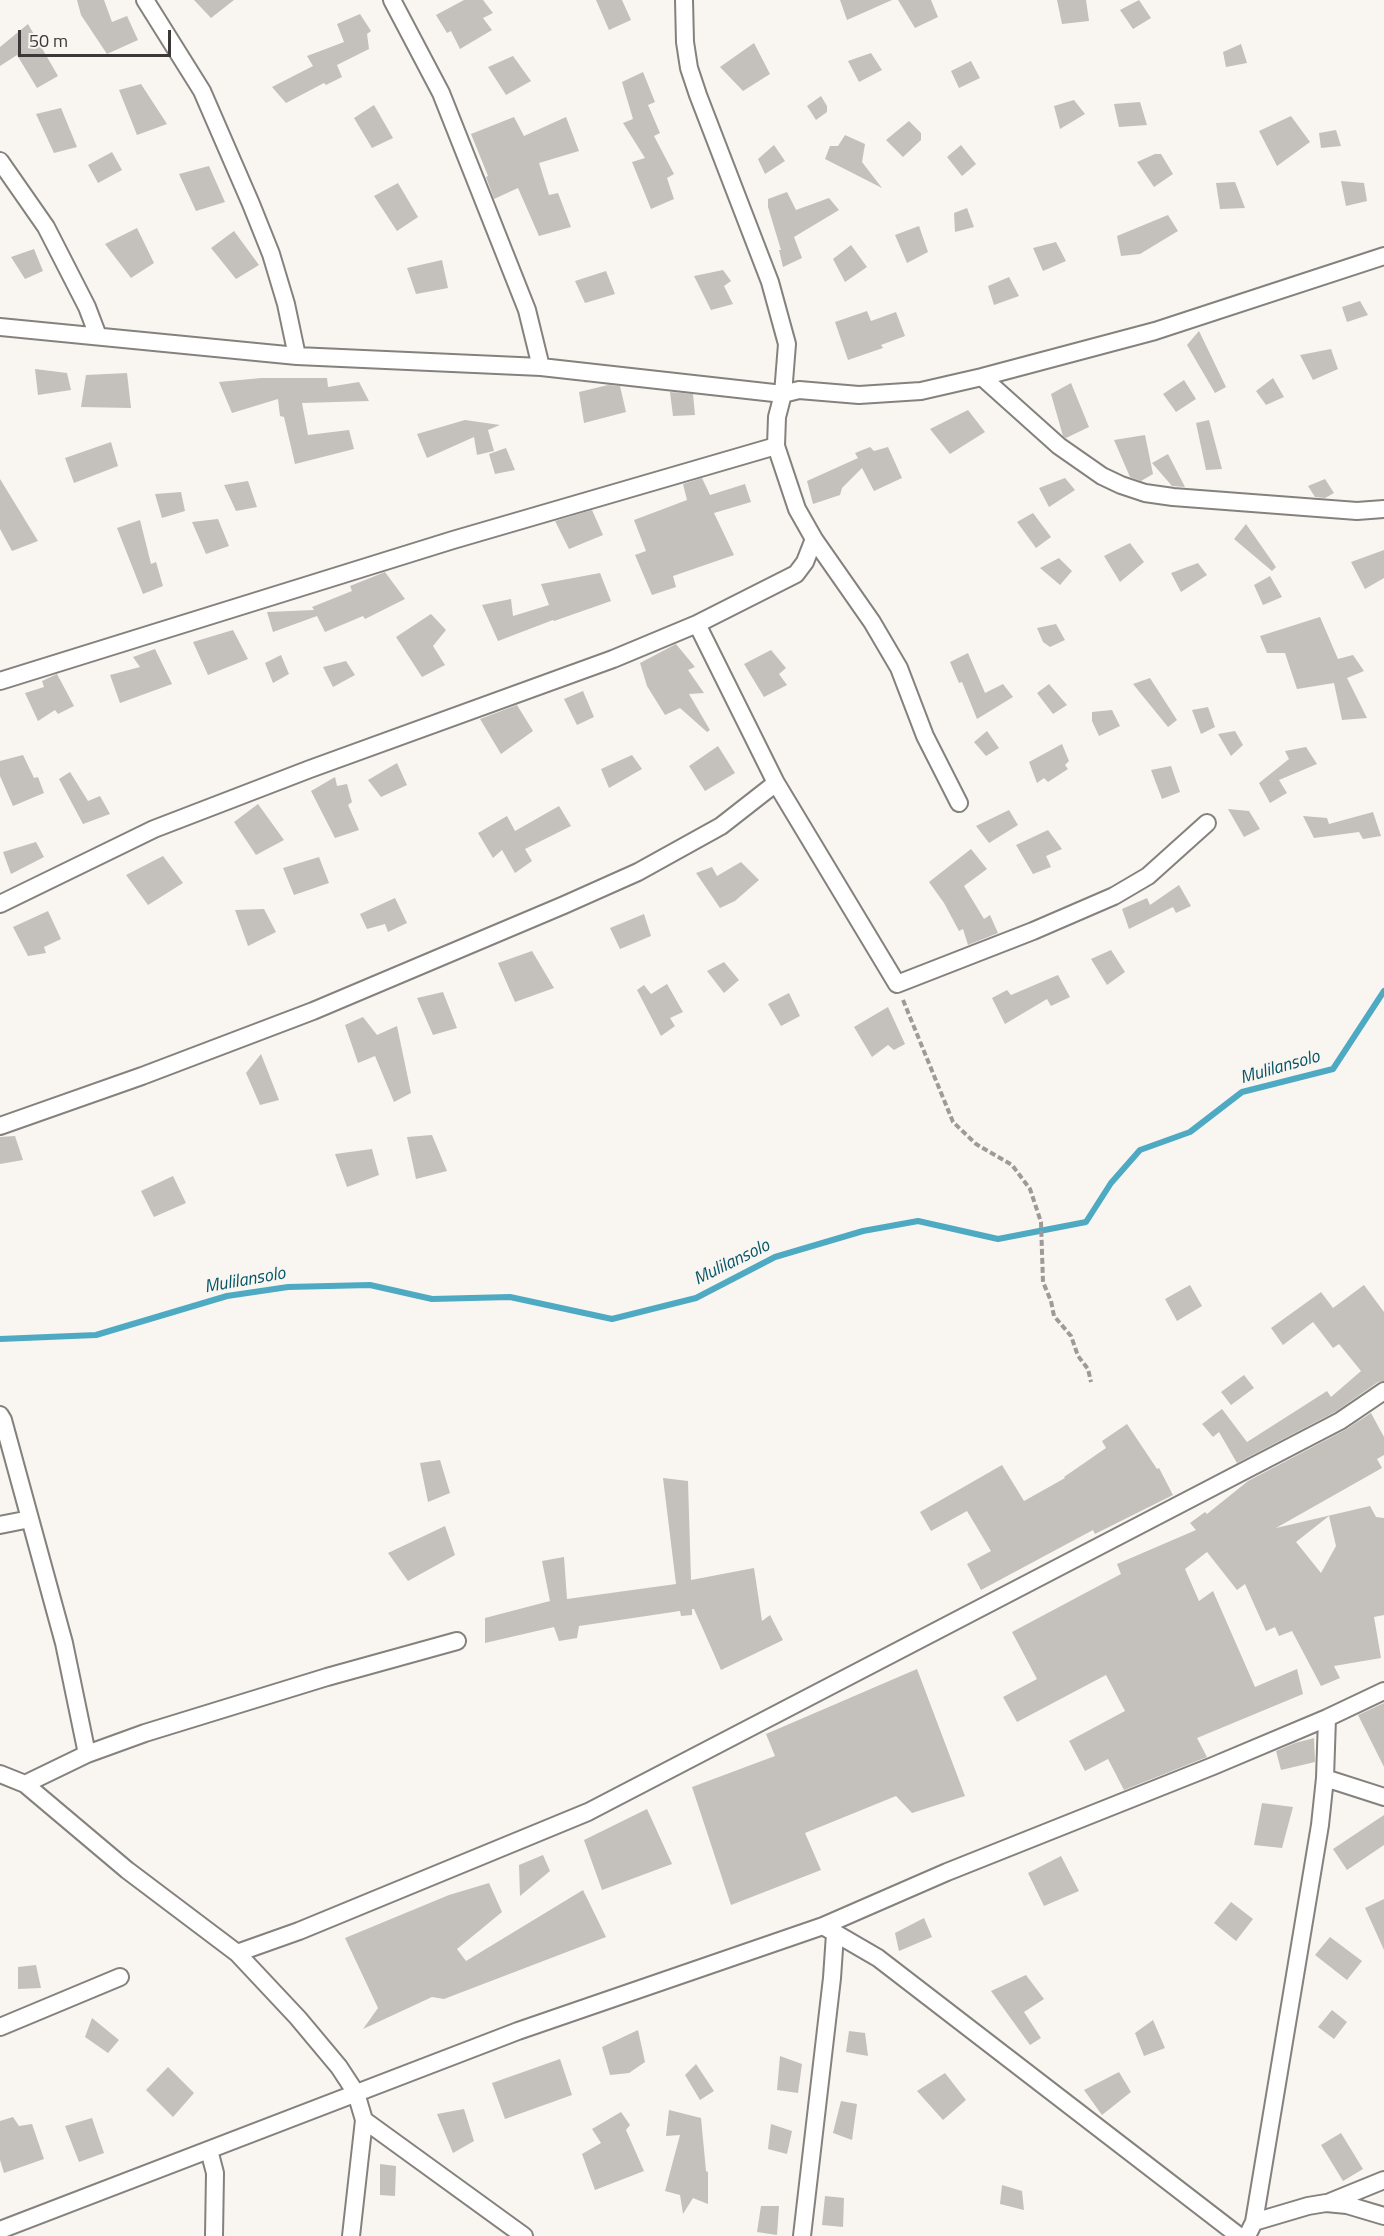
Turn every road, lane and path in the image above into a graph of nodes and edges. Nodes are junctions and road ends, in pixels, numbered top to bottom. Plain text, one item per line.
1 (145, 0) edge
2 (392, 0) edge
3 (684, 0) edge
4 (0, 161) edge
5 (1384, 256) edge
6 (0, 327) edge
7 (98, 336) junction
8 (297, 356) junction
9 (541, 367) junction
10 (982, 377) junction
11 (783, 394) junction
12 (776, 446) junction
13 (1384, 509) edge
14 (814, 539) junction
15 (697, 624) junction
16 (0, 681) edge
17 (776, 783) junction
18 (959, 803) dead end
19 (1207, 823) dead end
20 (0, 904) edge
21 (897, 984) junction
22 (0, 1126) edge
23 (1091, 1382) dead end
24 (1384, 1391) edge
25 (0, 1414) edge
26 (30, 1518) junction
27 (0, 1525) edge
28 (456, 1641) dead end
29 (1384, 1691) edge
30 (1327, 1718) junction
31 (87, 1754) junction
32 (0, 1774) edge
33 (1325, 1778) junction
34 (25, 1784) junction
35 (1384, 1797) edge
36 (829, 1930) junction
37 (237, 1953) junction
38 (120, 1977) dead end
39 (0, 2027) edge
40 (356, 2093) junction
41 (364, 2120) junction
42 (209, 2150) junction
43 (1384, 2180) edge
44 (1326, 2203) junction
45 (1384, 2216) edge
46 (1251, 2229) edge
47 (0, 2230) edge
48 (214, 2236) edge
49 (351, 2236) edge
50 (524, 2236) edge
51 (802, 2236) edge
52 (1239, 2236) edge

1 - 8 street
2 - 9 street
3 - 11 street
4 - 7 street
5 - 10 street
6 - 7 street
7 - 8 street
8 - 9 street
9 - 11 street
10 - 11 street
10 - 13 street
11 - 12 street
12 - 14 street
12 - 16 street
14 - 15 street
14 - 18 street
15 - 17 street
15 - 20 street
17 - 21 street
17 - 22 street
19 - 21 street
21 - 23 path
24 - 37 street
25 - 26 street
26 - 27 street
26 - 31 street
28 - 31 street
29 - 30 street
30 - 33 street
30 - 36 street
31 - 34 street
32 - 34 street
33 - 35 street
33 - 46 street
34 - 37 street
36 - 40 street
36 - 51 street
36 - 52 street
37 - 40 street
38 - 39 street
40 - 41 street
40 - 42 street
41 - 49 street
41 - 50 street
42 - 47 street
42 - 48 street
43 - 44 street
44 - 45 street
44 - 46 street

